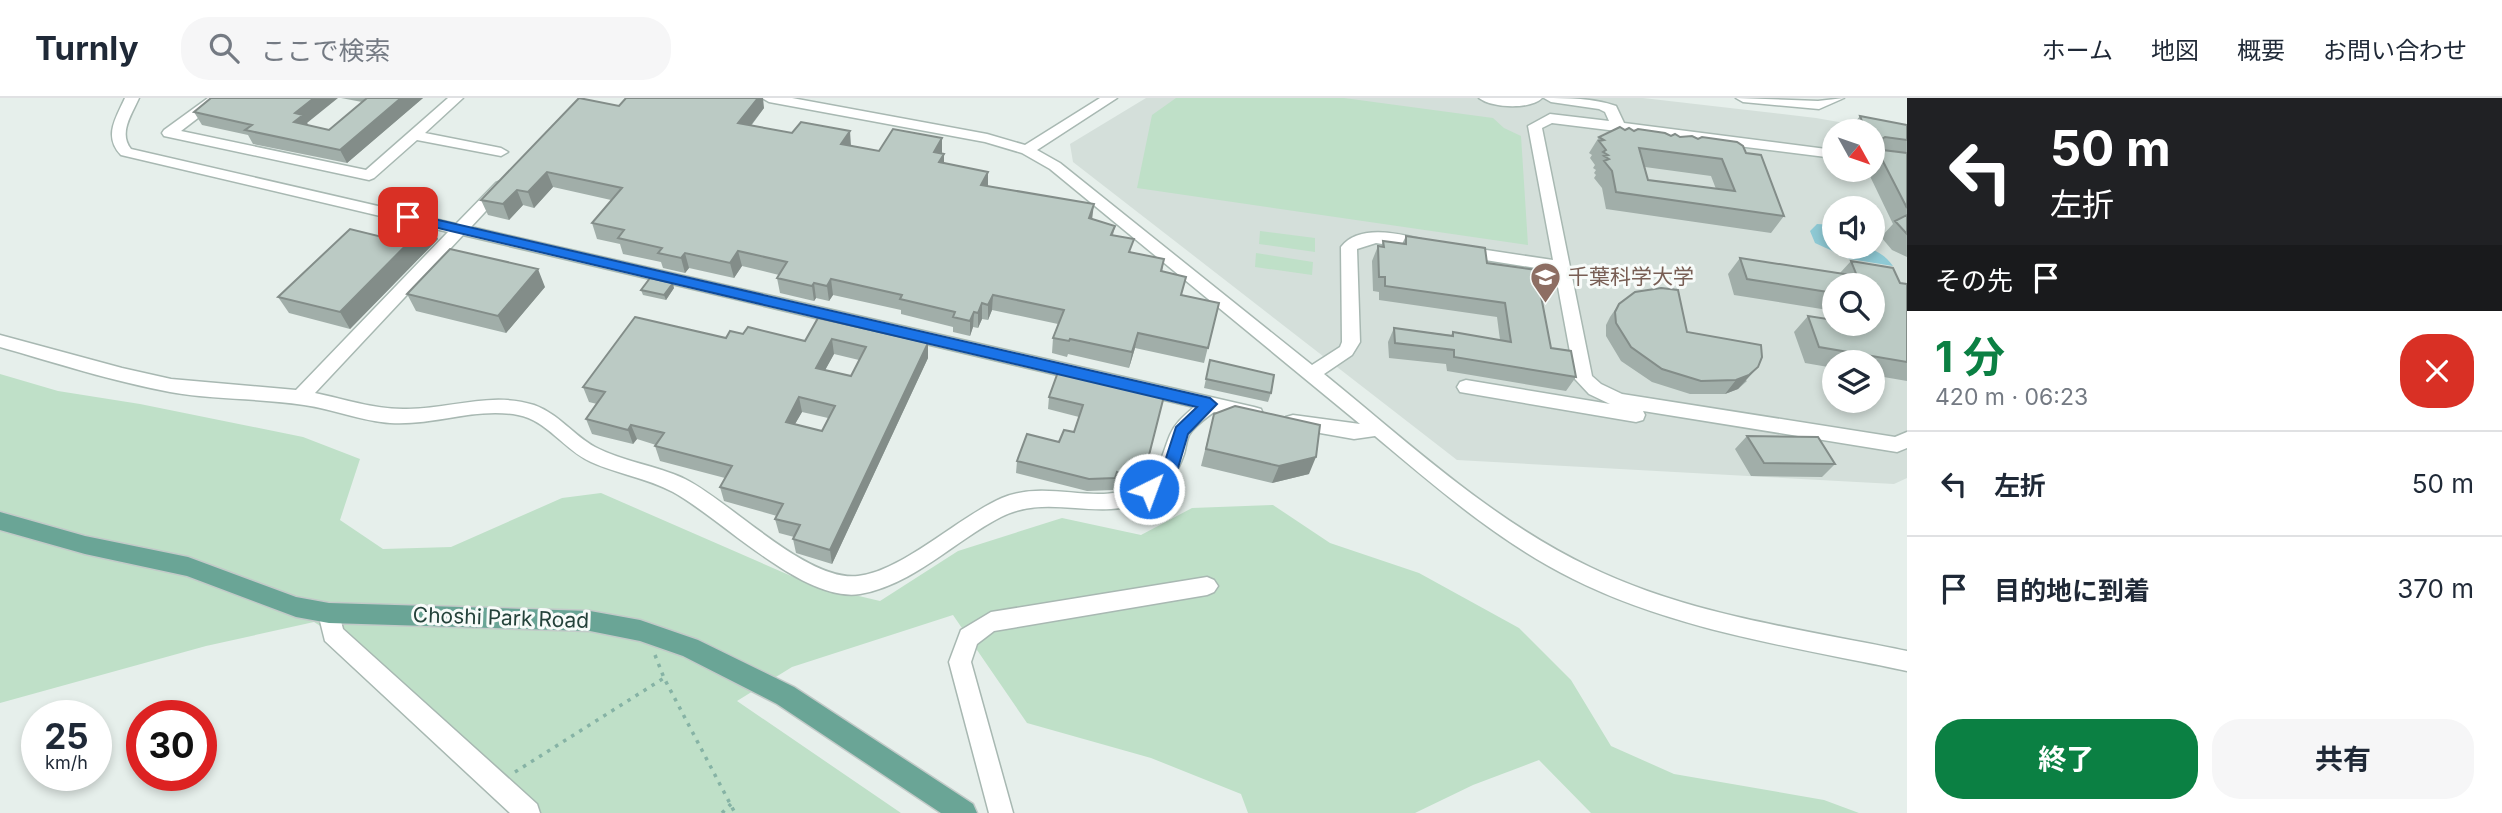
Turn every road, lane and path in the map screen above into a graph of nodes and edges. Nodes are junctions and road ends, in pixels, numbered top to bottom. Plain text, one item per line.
1 (132, 98) edge
2 (217, 98) edge
3 (456, 98) edge
4 (769, 98) edge
5 (1110, 98) edge
6 (1486, 98) edge
7 (1535, 98) edge
8 (1551, 98) edge
9 (1743, 98) edge
10 (1837, 98) edge
11 (1618, 126) junction
12 (414, 135) junction
13 (1027, 150) junction
14 (501, 152) dead end
15 (1822, 152) edge
16 (512, 175) edge
17 (460, 229) junction
18 (1562, 267) junction
19 (0, 341) edge
20 (1311, 374) junction
21 (1465, 387) dead end
22 (300, 397) junction
23 (1210, 404) junction
24 (1648, 417) dead end
25 (1379, 428) junction
26 (1907, 439) edge
27 (0, 521) edge
28 (1207, 586) dead end
29 (329, 613) junction
30 (663, 636) junction
31 (1907, 661) edge
32 (664, 678) junction
33 (511, 775) dead end
34 (731, 804) junction
35 (528, 813) edge
36 (722, 813) edge
37 (735, 813) edge
38 (964, 813) edge
39 (1001, 813) edge

1 - 17 street
2 - 12 street
3 - 12 street
4 - 13 street
5 - 13 street
6 - 7 street
8 - 11 street
9 - 10 street
11 - 15 street
11 - 18 street
12 - 14 street
13 - 20 street
16 - 17 street
17 - 22 street
17 - 23 street
18 - 20 street
18 - 26 street
19 - 22 street
20 - 25 street
21 - 24 street
22 - 23 street
23 - 25 street
25 - 31 street
27 - 29 main road, Choshi Park Road
28 - 39 street
29 - 30 main road, Choshi Park Road
29 - 35 street
30 - 32 path
30 - 38 main road, Choshi Park Road
32 - 33 path
32 - 34 path
34 - 36 path
34 - 37 path

